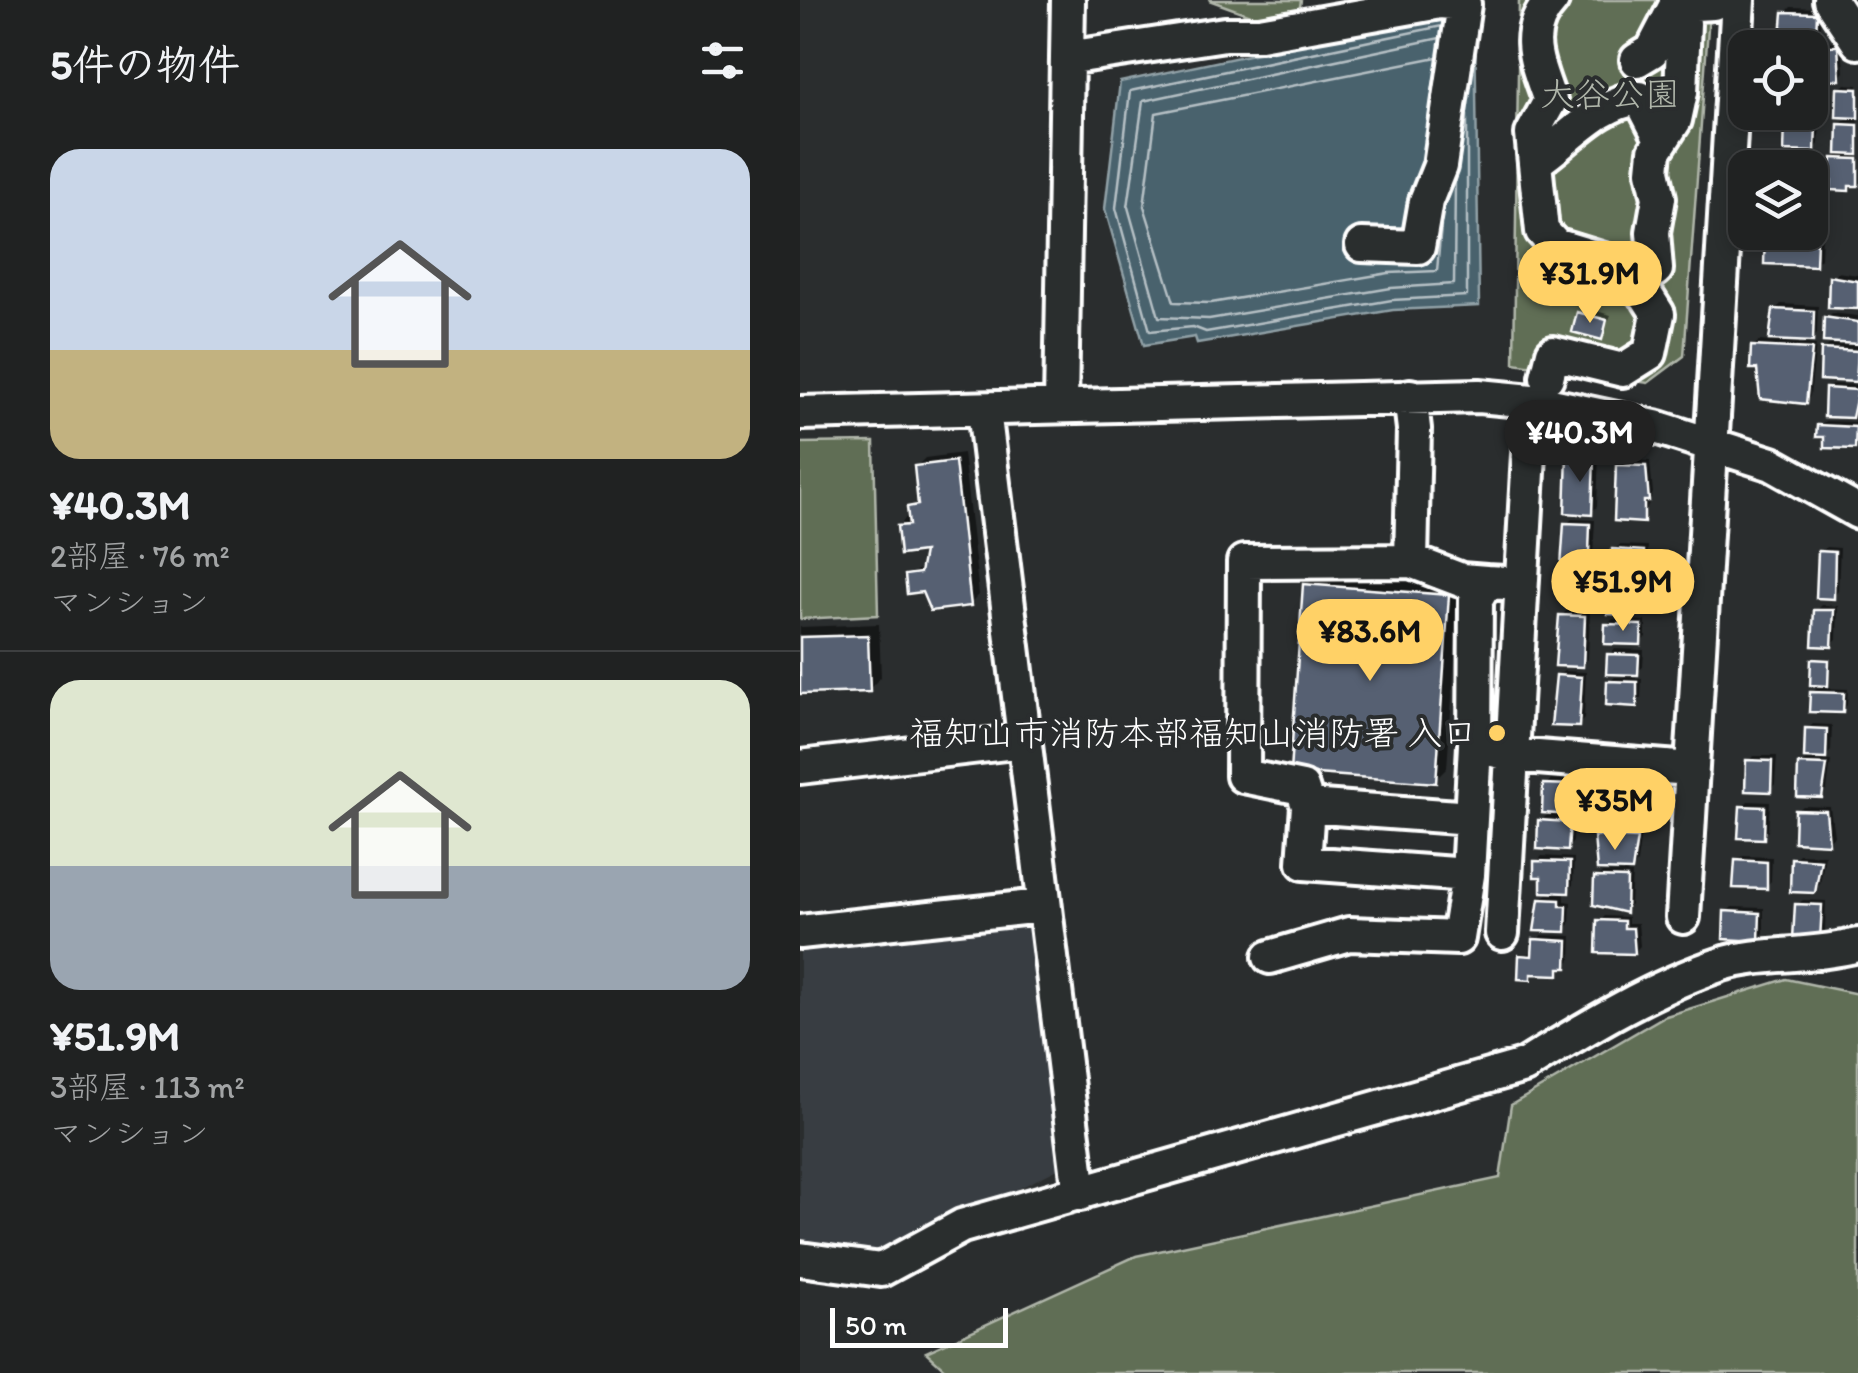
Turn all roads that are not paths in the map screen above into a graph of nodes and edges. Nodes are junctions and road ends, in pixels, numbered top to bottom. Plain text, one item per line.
1 (1552, 0) edge
2 (1830, 0) edge
3 (1059, 1) edge
4 (1725, 1) edge
5 (1676, 3) edge
6 (1858, 42) edge
7 (1067, 58) junction
8 (1630, 99) junction
9 (1542, 114) junction
10 (1578, 124) junction
11 (1661, 139) junction
12 (1537, 160) junction
13 (1362, 245) dead end
14 (1635, 286) junction
15 (1540, 389) junction
16 (1410, 396) junction
17 (1061, 406) junction
18 (984, 410) junction
19 (800, 413) edge
20 (1709, 445) junction
21 (1858, 512) edge
22 (1410, 561) junction
23 (1486, 582) junction
24 (1524, 584) junction
25 (1024, 740) junction
26 (1474, 745) junction
27 (1512, 755) junction
28 (800, 767) edge
29 (1690, 769) junction
30 (1308, 806) junction
31 (1471, 818) junction
32 (1468, 875) junction
33 (1042, 906) junction
34 (1683, 917) dead end
35 (800, 932) edge
36 (1502, 934) dead end
37 (1858, 945) edge
38 (1270, 958) dead end
39 (1080, 1194) junction
40 (800, 1259) edge

1 - 9 street
2 - 6 street
3 - 7 street
4 - 5 street
4 - 20 street
5 - 8 street
5 - 11 street
7 - 13 street
7 - 17 street
8 - 10 street
8 - 11 street
9 - 10 street
9 - 12 street
10 - 12 street
11 - 14 street
12 - 14 street
14 - 15 street
15 - 16 street
15 - 20 street
15 - 24 street
16 - 17 street
16 - 22 street
17 - 18 street
18 - 19 street
18 - 25 street
20 - 21 street
20 - 29 street
22 - 23 street
22 - 30 street
23 - 24 street
23 - 26 street
24 - 27 street
25 - 28 street
25 - 33 street
26 - 27 street
26 - 31 street
27 - 29 street
27 - 36 street
29 - 34 street
30 - 31 street
30 - 32 street
31 - 32 street
32 - 38 street
33 - 35 street
33 - 39 street
37 - 39 street
39 - 40 street

